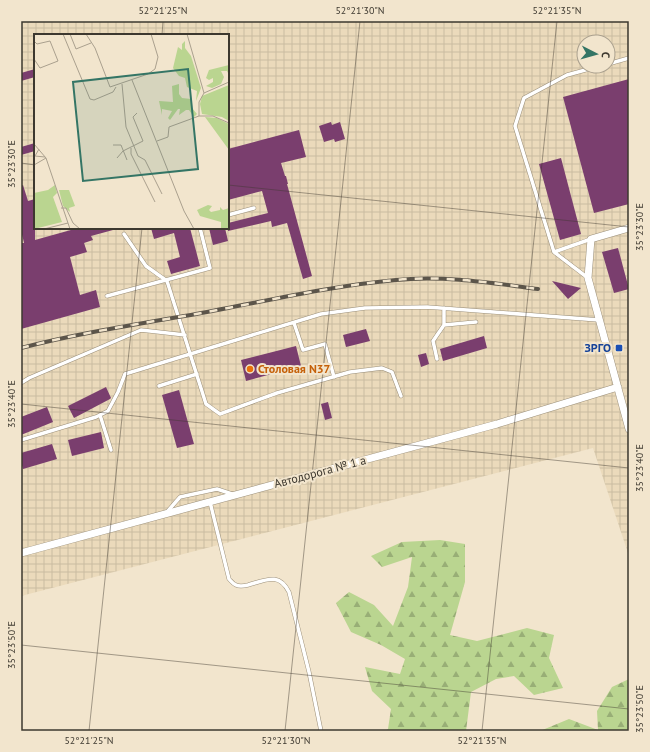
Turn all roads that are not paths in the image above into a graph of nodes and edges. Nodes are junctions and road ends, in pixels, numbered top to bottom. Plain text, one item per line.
1 (629, 58) edge
2 (616, 62) edge
3 (576, 73) edge
4 (254, 208) dead end
5 (229, 215) edge
6 (629, 228) edge
7 (200, 229) edge
8 (124, 234) dead end
9 (591, 239) junction
10 (554, 252) junction
11 (588, 278) junction
12 (167, 281) junction
13 (107, 296) dead end
14 (444, 308) junction
15 (599, 320) junction
16 (476, 322) dead end
17 (294, 323) junction
18 (444, 325) junction
19 (184, 334) junction
20 (190, 353) junction
21 (437, 359) dead end
22 (197, 374) junction
23 (334, 377) junction
24 (21, 383) edge
25 (159, 386) dead end
26 (618, 387) junction
27 (401, 396) dead end
28 (100, 415) junction
29 (629, 428) edge
30 (21, 440) edge
31 (111, 450) dead end
32 (235, 495) junction
33 (210, 502) junction
34 (166, 514) junction
35 (21, 553) edge
36 (321, 731) edge

1 - 2 lane
3 - 10 lane
4 - 5 lane
6 - 9 street
7 - 12 lane
8 - 12 lane
9 - 10 lane
9 - 11 street
10 - 11 lane
11 - 15 street
12 - 13 lane
12 - 19 lane
14 - 15 lane
14 - 17 lane
14 - 18 lane
15 - 26 street
16 - 18 lane
17 - 20 lane
17 - 23 lane
18 - 21 lane
19 - 20 lane
19 - 24 lane
20 - 22 lane
20 - 28 lane
22 - 23 lane
22 - 25 lane
23 - 27 lane
26 - 29 street
26 - 32 street, Автодорога № 1 а
28 - 30 lane
28 - 31 lane
32 - 33 street, Автодорога № 1 а
32 - 34 lane
33 - 34 street, Автодорога № 1 а
33 - 36 lane
34 - 35 street, Автодорога № 1 а

